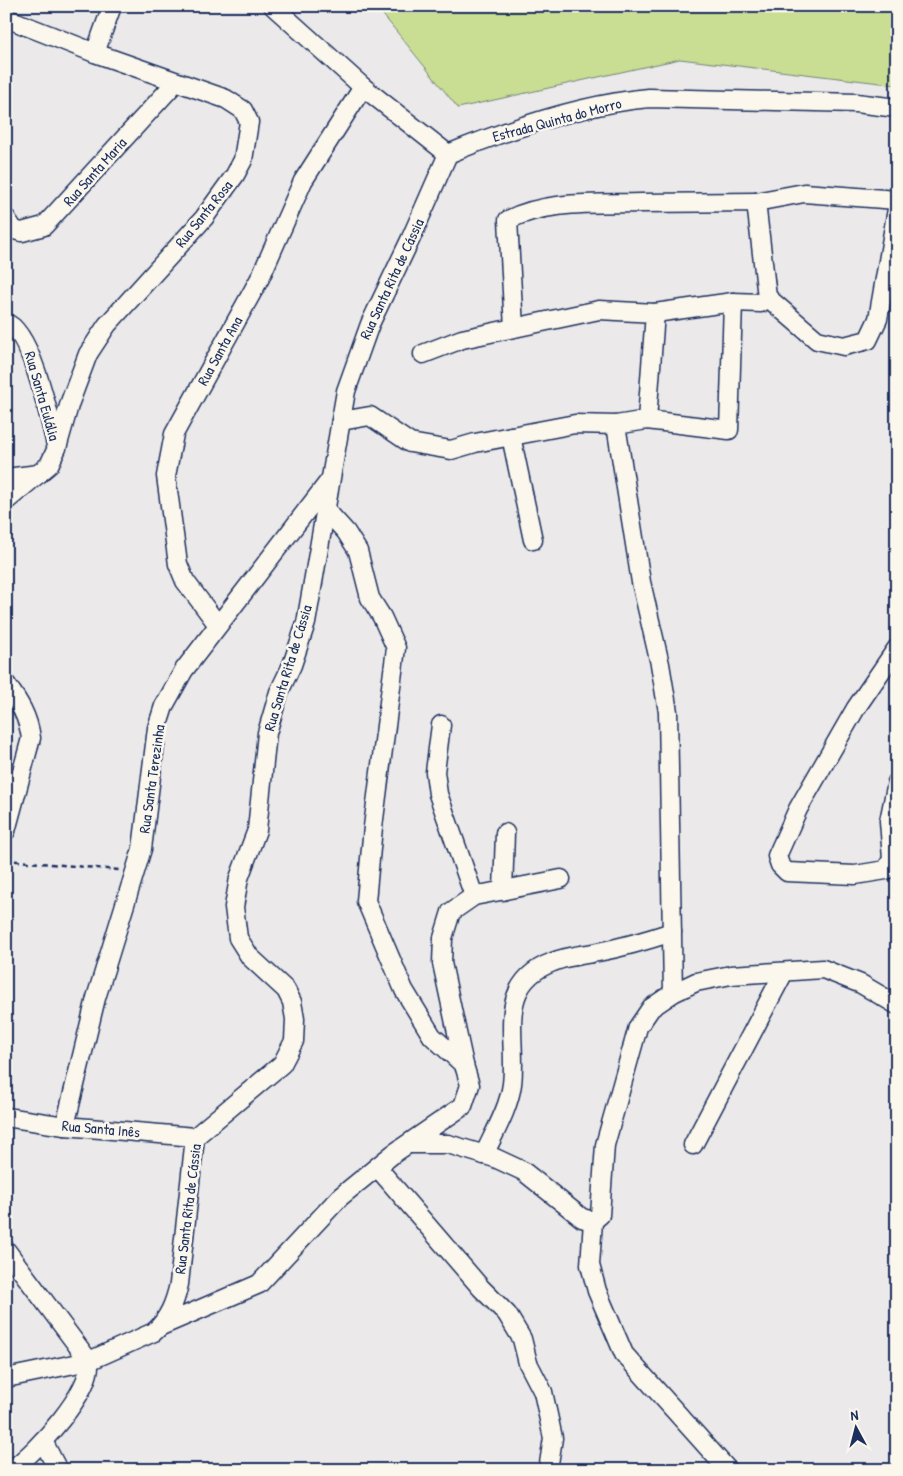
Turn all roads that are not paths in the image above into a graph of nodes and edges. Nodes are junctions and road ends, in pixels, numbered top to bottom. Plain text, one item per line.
1 (112, 6) edge
2 (273, 6) edge
3 (6, 18) edge
4 (95, 53) junction
5 (176, 82) junction
6 (363, 87) junction
7 (897, 108) edge
8 (448, 154) junction
9 (897, 200) edge
10 (756, 202) junction
11 (897, 208) edge
12 (6, 218) edge
13 (767, 297) junction
14 (733, 302) junction
15 (655, 313) junction
16 (6, 323) edge
17 (514, 328) junction
18 (424, 354) dead end
19 (647, 420) junction
20 (341, 421) junction
21 (616, 425) junction
22 (511, 436) junction
23 (57, 448) junction
24 (39, 474) junction
25 (332, 477) junction
26 (6, 478) edge
27 (6, 501) edge
28 (326, 510) junction
29 (533, 540) dead end
30 (218, 625) junction
31 (897, 648) edge
32 (6, 684) edge
33 (441, 725) dead end
34 (897, 782) edge
35 (6, 831) edge
36 (505, 833) dead end
37 (561, 879) dead end
38 (503, 891) junction
39 (474, 896) junction
40 (672, 932) junction
41 (784, 972) junction
42 (673, 992) junction
43 (897, 1005) edge
44 (464, 1064) junction
45 (6, 1118) edge
46 (65, 1126) junction
47 (196, 1137) junction
48 (408, 1144) junction
49 (693, 1145) dead end
50 (484, 1155) junction
51 (376, 1167) junction
52 (593, 1221) junction
53 (6, 1250) edge
54 (161, 1326) junction
55 (89, 1360) junction
56 (6, 1378) edge
57 (43, 1441) junction
58 (11, 1470) edge
59 (58, 1470) edge
60 (548, 1470) edge
61 (728, 1470) edge

1 - 4 street
2 - 6 street
3 - 4 street, Rua Santa Rosa
4 - 5 street, Rua Santa Rosa
5 - 12 street, Rua Santa Maria
5 - 23 street, Rua Santa Rosa
6 - 8 street
6 - 30 street, Rua Santa Ana
7 - 8 street, Estrada Quinta do Morro
8 - 20 street, Rua Santa Rita de Cássia
9 - 10 street
10 - 13 street
10 - 17 street
11 - 13 street
13 - 14 street
14 - 15 street
14 - 19 street
15 - 17 street
15 - 19 street
16 - 23 street, Rua Santa Eulália
17 - 18 street
19 - 21 street
20 - 22 street
20 - 25 street, Rua Santa Rita de Cássia
21 - 22 street
21 - 40 street
22 - 29 street
23 - 24 street, Rua Santa Rosa
24 - 26 street
24 - 27 street, Rua Santa Rosa
25 - 28 street, Rua Santa Rita de Cássia
25 - 30 street, Rua Santa Terezinha
28 - 44 street
28 - 47 street, Rua Santa Rita de Cássia
30 - 46 street, Rua Santa Terezinha
31 - 34 street
32 - 35 street
33 - 39 street
36 - 38 street
37 - 38 street
38 - 39 street
39 - 44 street
40 - 42 street
40 - 50 street
41 - 42 street
41 - 43 street
41 - 49 street
42 - 52 street
44 - 48 street
45 - 46 street, Rua Santa Inês
46 - 47 street, Rua Santa Inês
47 - 54 street, Rua Santa Rita de Cássia
48 - 50 street
48 - 51 street
50 - 52 street
51 - 54 street
51 - 60 street
52 - 61 street
53 - 55 street
54 - 55 street
55 - 56 street
55 - 57 street
57 - 58 street
57 - 59 street

